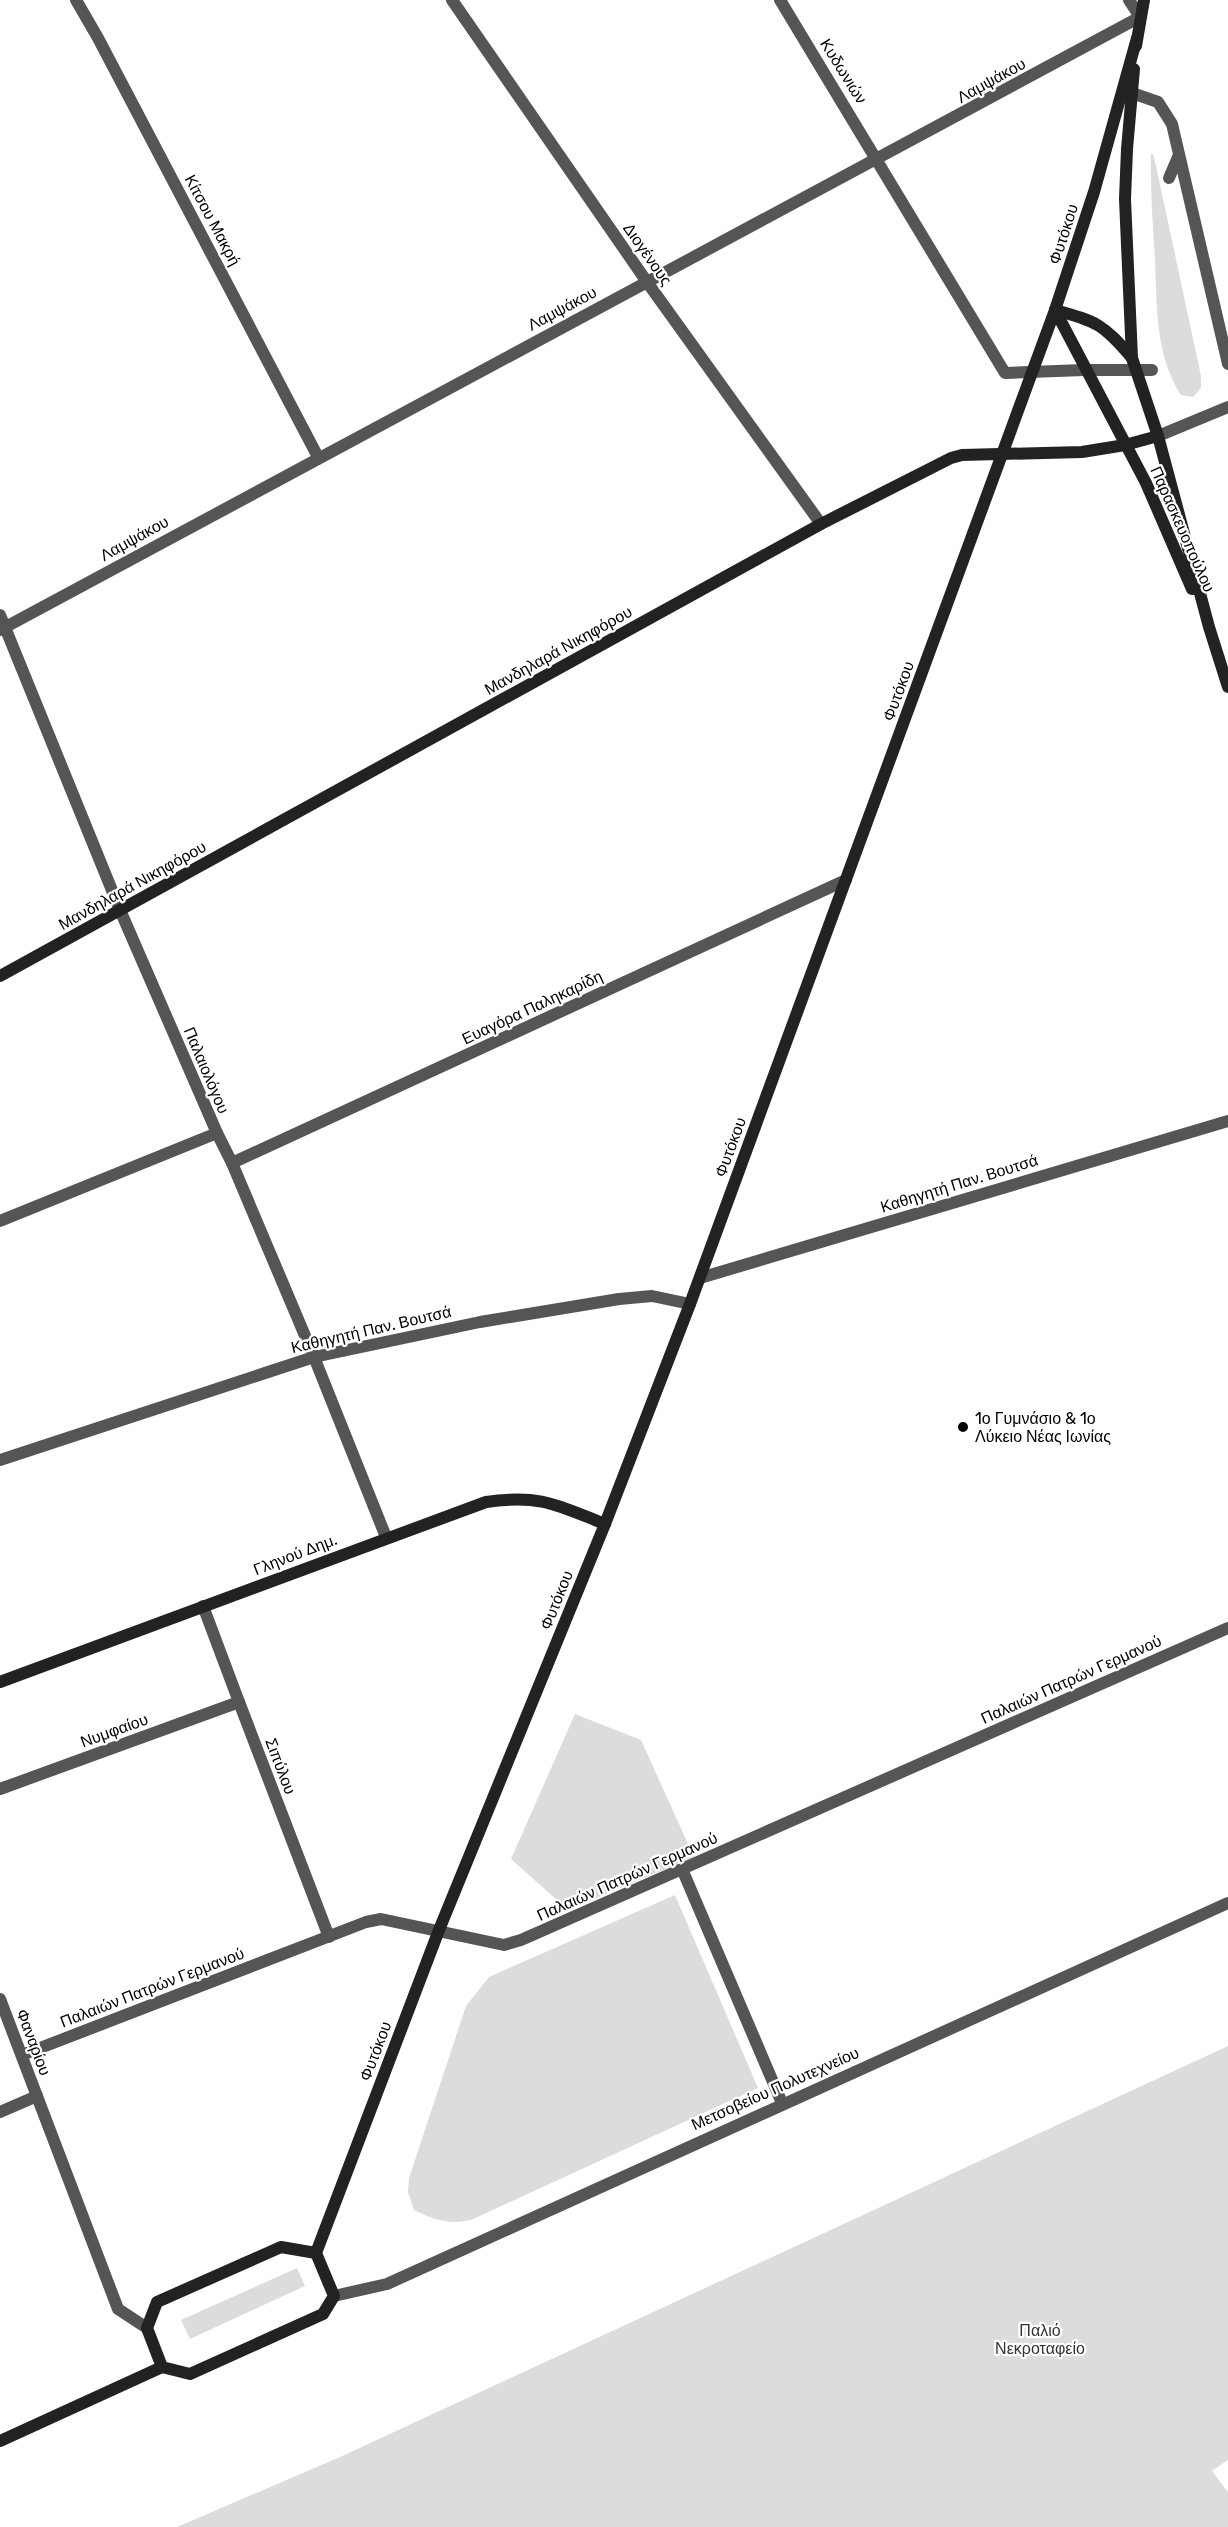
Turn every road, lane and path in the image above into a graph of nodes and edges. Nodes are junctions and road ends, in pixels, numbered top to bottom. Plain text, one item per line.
1 (76, 0) edge
2 (452, 0) edge
3 (780, 0) edge
4 (1129, 0) edge
5 (1144, 0) edge
6 (1140, 17) junction
7 (1137, 38) junction
8 (1132, 93) junction
9 (1178, 158) junction
10 (879, 160) junction
11 (1169, 178) dead end
12 (646, 282) junction
13 (1055, 310) junction
14 (1133, 364) junction
15 (1228, 364) edge
16 (1084, 370) junction
17 (1152, 370) dead end
18 (1033, 372) junction
19 (1228, 406) edge
20 (1158, 436) junction
21 (1125, 445) junction
22 (1004, 454) junction
23 (318, 457) junction
24 (821, 524) junction
25 (2, 624) edge
26 (1209, 627) junction
27 (1228, 687) edge
28 (846, 880) junction
29 (120, 910) junction
30 (0, 976) edge
31 (1228, 1121) edge
32 (217, 1133) junction
33 (232, 1163) junction
34 (0, 1221) edge
35 (700, 1278) junction
36 (690, 1304) junction
37 (314, 1357) junction
38 (0, 1460) edge
39 (605, 1524) junction
40 (386, 1537) junction
41 (203, 1606) junction
42 (1228, 1628) edge
43 (0, 1682) edge
44 (239, 1702) junction
45 (0, 1789) edge
46 (682, 1869) junction
47 (1228, 1903) edge
48 (439, 1930) junction
49 (329, 1937) junction
50 (0, 1999) edge
51 (22, 2055) junction
52 (38, 2096) junction
53 (782, 2103) junction
54 (0, 2112) edge
55 (316, 2253) junction
56 (334, 2296) junction
57 (147, 2328) junction
58 (162, 2367) junction
59 (0, 2441) edge

1 - 23 street, Κίτσου Μακρή
2 - 12 street, Διογένους
3 - 10 street, Κυδωνιών
4 - 6 street
5 - 6 street, Φυτόκου
6 - 7 street, Φυτόκου
6 - 10 street, Λαμψάκου
7 - 8 street, Φυτόκου
7 - 13 street, Φυτόκου
8 - 9 street
8 - 14 street, Φυτόκου
9 - 11 street
9 - 15 street
10 - 12 street, Λαμψάκου
10 - 18 street, Κυδωνιών
12 - 23 street, Λαμψάκου
12 - 24 street, Διογένους
13 - 14 street
13 - 16 street, Παρασκευοπούλου
13 - 18 street, Φυτόκου
14 - 16 street
14 - 17 street
14 - 20 street, Φυτόκου
16 - 18 street
16 - 21 street, Παρασκευοπούλου
18 - 22 street, Φυτόκου
19 - 20 street
20 - 21 street, Μανδηλαρά Νικηφόρου
20 - 26 street, Παρασκευοπούλου
21 - 22 street, Μανδηλαρά Νικηφόρου
21 - 26 street, Παρασκευοπούλου
22 - 24 street, Μανδηλαρά Νικηφόρου
22 - 28 street, Φυτόκου
23 - 25 street, Λαμψάκου
24 - 29 street, Μανδηλαρά Νικηφόρου
25 - 29 street, Παλαιολόγου
26 - 27 street, Παρασκευοπούλου
28 - 33 street, Ευαγόρα Παληκαρίδη
28 - 35 street, Φυτόκου
29 - 30 street, Μανδηλαρά Νικηφόρου
29 - 32 street, Παλαιολόγου
31 - 35 street, Καθηγητή Παν. Βουτσά
32 - 33 street, Παλαιολόγου
32 - 34 street
33 - 37 street, Παλαιολόγου
35 - 36 street, Φυτόκου
36 - 37 street, Καθηγητή Παν. Βουτσά
36 - 39 street, Φυτόκου
37 - 38 street, Καθηγητή Παν. Βουτσά
37 - 40 street, Παλαιολόγου
39 - 40 street, Γληνού Δημ.
39 - 48 street, Φυτόκου
40 - 41 street, Γληνού Δημ.
41 - 43 street, Γληνού Δημ.
41 - 44 street, Σιπύλου
42 - 46 street, Παλαιών Πατρών Γερμανού
44 - 45 street, Νυμφαίου
44 - 49 street, Σιπύλου
46 - 48 street, Παλαιών Πατρών Γερμανού
46 - 53 street
47 - 53 street, Μετσοβείου Πολυτεχνείου
48 - 49 street, Παλαιών Πατρών Γερμανού
48 - 55 street, Φυτόκου
49 - 51 street, Παλαιών Πατρών Γερμανού
50 - 51 street, Φαναρίου
51 - 52 street, Φαναρίου
52 - 54 street
52 - 57 street, Φαναρίου
53 - 56 street, Μετσοβείου Πολυτεχνείου
55 - 56 street
55 - 57 street
56 - 58 street
57 - 58 street
58 - 59 street

